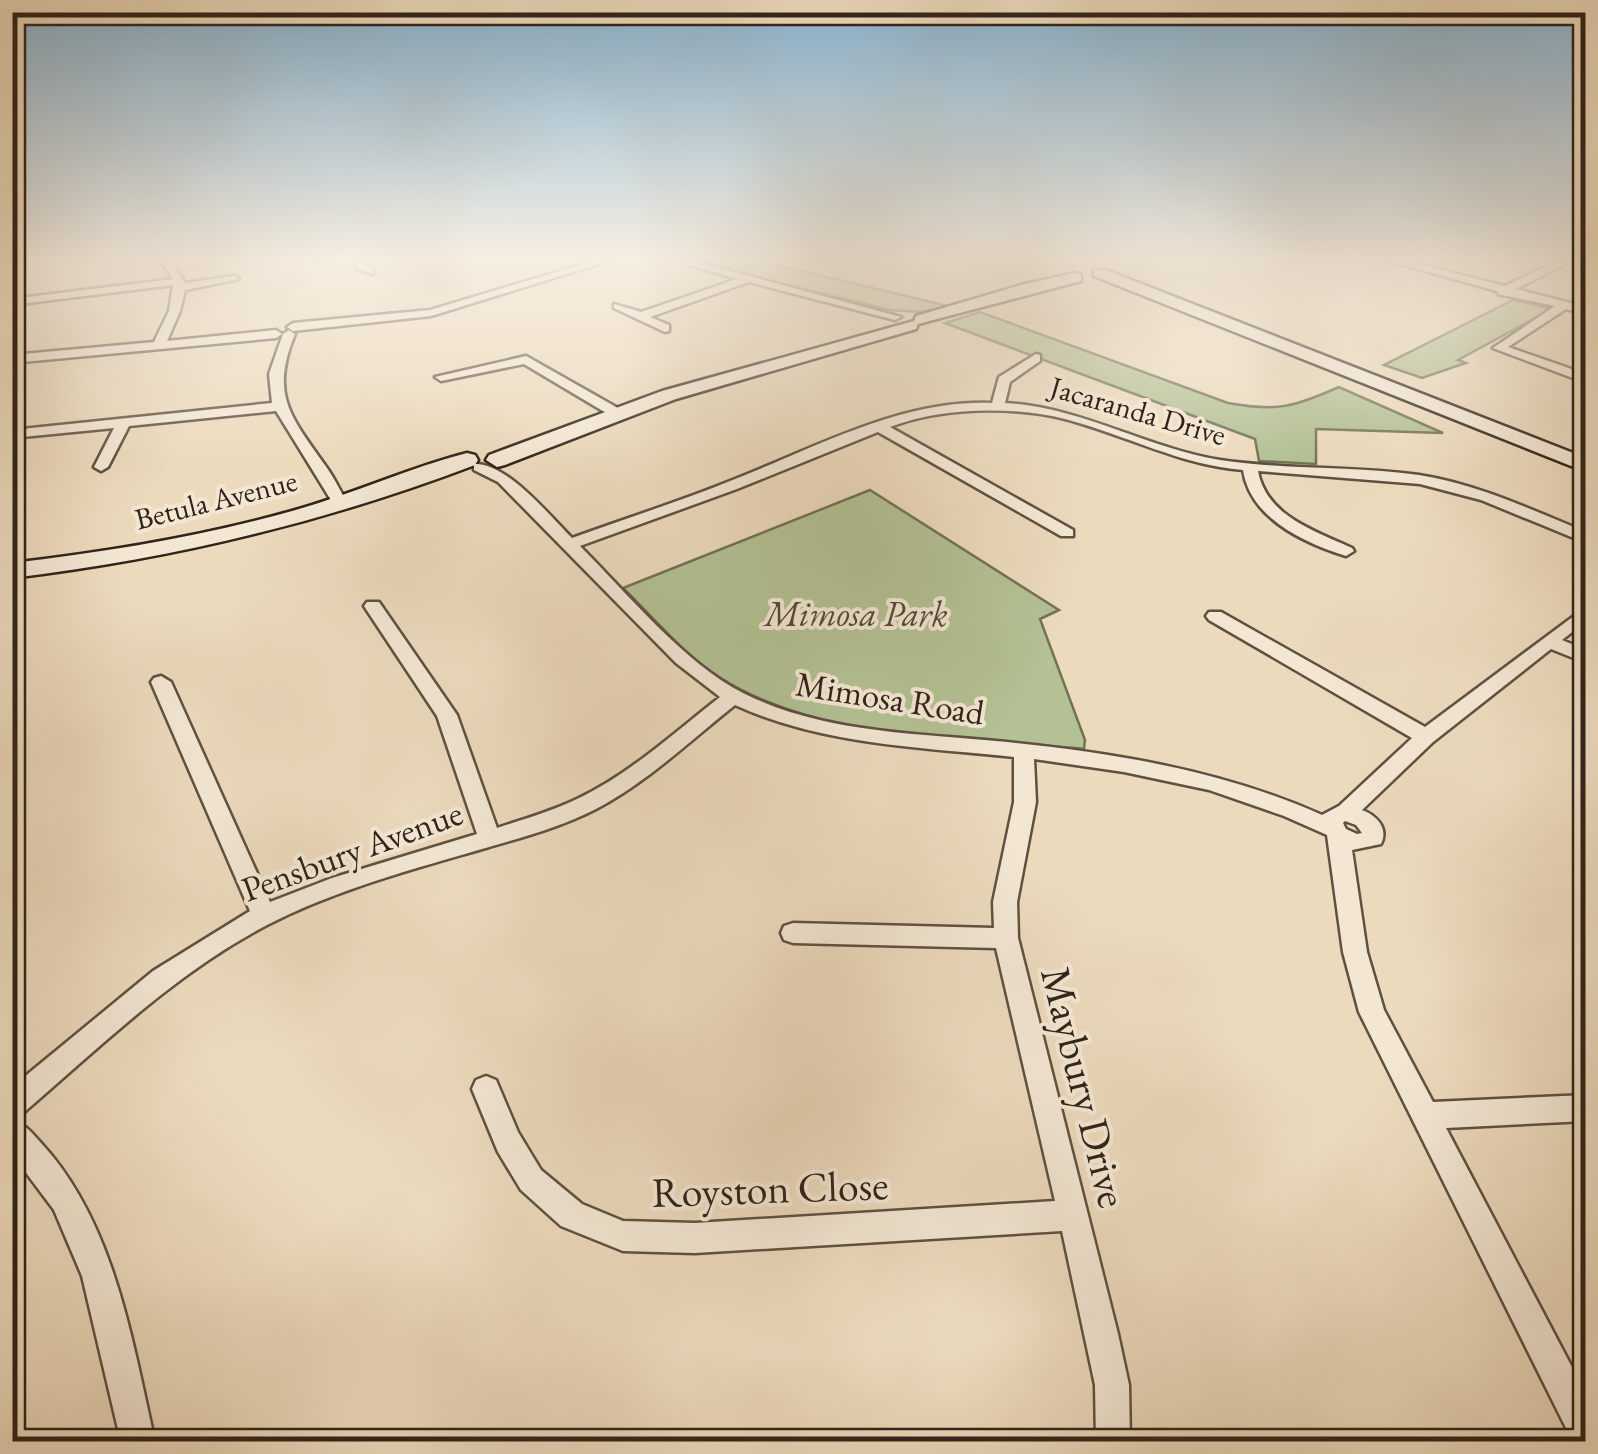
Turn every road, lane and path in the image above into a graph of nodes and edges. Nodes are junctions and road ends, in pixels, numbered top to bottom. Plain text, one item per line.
1 (165, 327) edge
2 (324, 327) edge
3 (888, 327) edge
4 (1231, 327) edge
5 (1531, 327) edge
6 (284, 334) junction
7 (159, 344) junction
8 (1036, 358) dead end
9 (12, 359) edge
10 (440, 378) dead end
11 (1586, 379) edge
12 (1370, 381) junction
13 (276, 405) junction
14 (998, 406) junction
15 (618, 414) junction
16 (124, 422) junction
17 (878, 426) junction
18 (12, 434) edge
19 (1586, 455) edge
20 (487, 463) junction
21 (1586, 466) edge
22 (101, 467) dead end
23 (1250, 468) junction
24 (345, 500) junction
25 (1067, 534) dead end
26 (1586, 538) edge
27 (569, 544) junction
28 (1346, 551) dead end
29 (12, 571) edge
30 (373, 606) dead end
31 (1586, 612) edge
32 (1215, 616) dead end
33 (1551, 639) junction
34 (1586, 654) edge
35 (161, 682) dead end
36 (734, 696) junction
37 (1426, 737) junction
38 (1024, 751) junction
39 (1376, 788) junction
40 (1337, 823) junction
41 (1369, 834) junction
42 (490, 840) junction
43 (1348, 888) junction
44 (264, 915) junction
45 (793, 933) dead end
46 (1006, 938) junction
47 (486, 1089) dead end
48 (12, 1105) edge
49 (1586, 1108) edge
50 (1422, 1116) junction
51 (12, 1132) edge
52 (1072, 1216) junction
53 (1586, 1430) edge
54 (138, 1442) edge
55 (1113, 1442) edge

1 - 7 street
2 - 6 street
3 - 15 street, Betula Avenue
4 - 12 street, Betula Avenue
5 - 11 street
6 - 7 street
6 - 13 street
7 - 9 street
8 - 14 street
10 - 15 street
12 - 19 street
12 - 21 street
13 - 16 street
13 - 24 street
14 - 17 street, Jacaranda Drive
14 - 23 street, Jacaranda Drive
15 - 20 street, Betula Avenue
16 - 18 street
16 - 22 street
17 - 25 street
17 - 27 street, Jacaranda Drive
20 - 24 street, Betula Avenue
20 - 27 street, Mimosa Road
23 - 26 street, Jacaranda Drive
23 - 28 street
24 - 29 street, Betula Avenue
27 - 36 street, Mimosa Road
30 - 42 street
31 - 33 street
32 - 37 street
33 - 34 street
33 - 37 street
35 - 44 street
36 - 38 street, Mimosa Road
36 - 42 street, Pensbury Avenue
37 - 39 street
38 - 40 street, Mimosa Road
38 - 46 street, Maybury Drive
39 - 40 street
39 - 41 street
40 - 41 street, Mimosa Road
40 - 43 street
41 - 43 street
42 - 44 street, Pensbury Avenue
43 - 50 street
44 - 48 street, Pensbury Avenue
45 - 46 street
46 - 52 street, Maybury Drive
47 - 52 street, Royston Close
49 - 50 street
50 - 53 street
51 - 54 street
52 - 55 street, Maybury Drive

